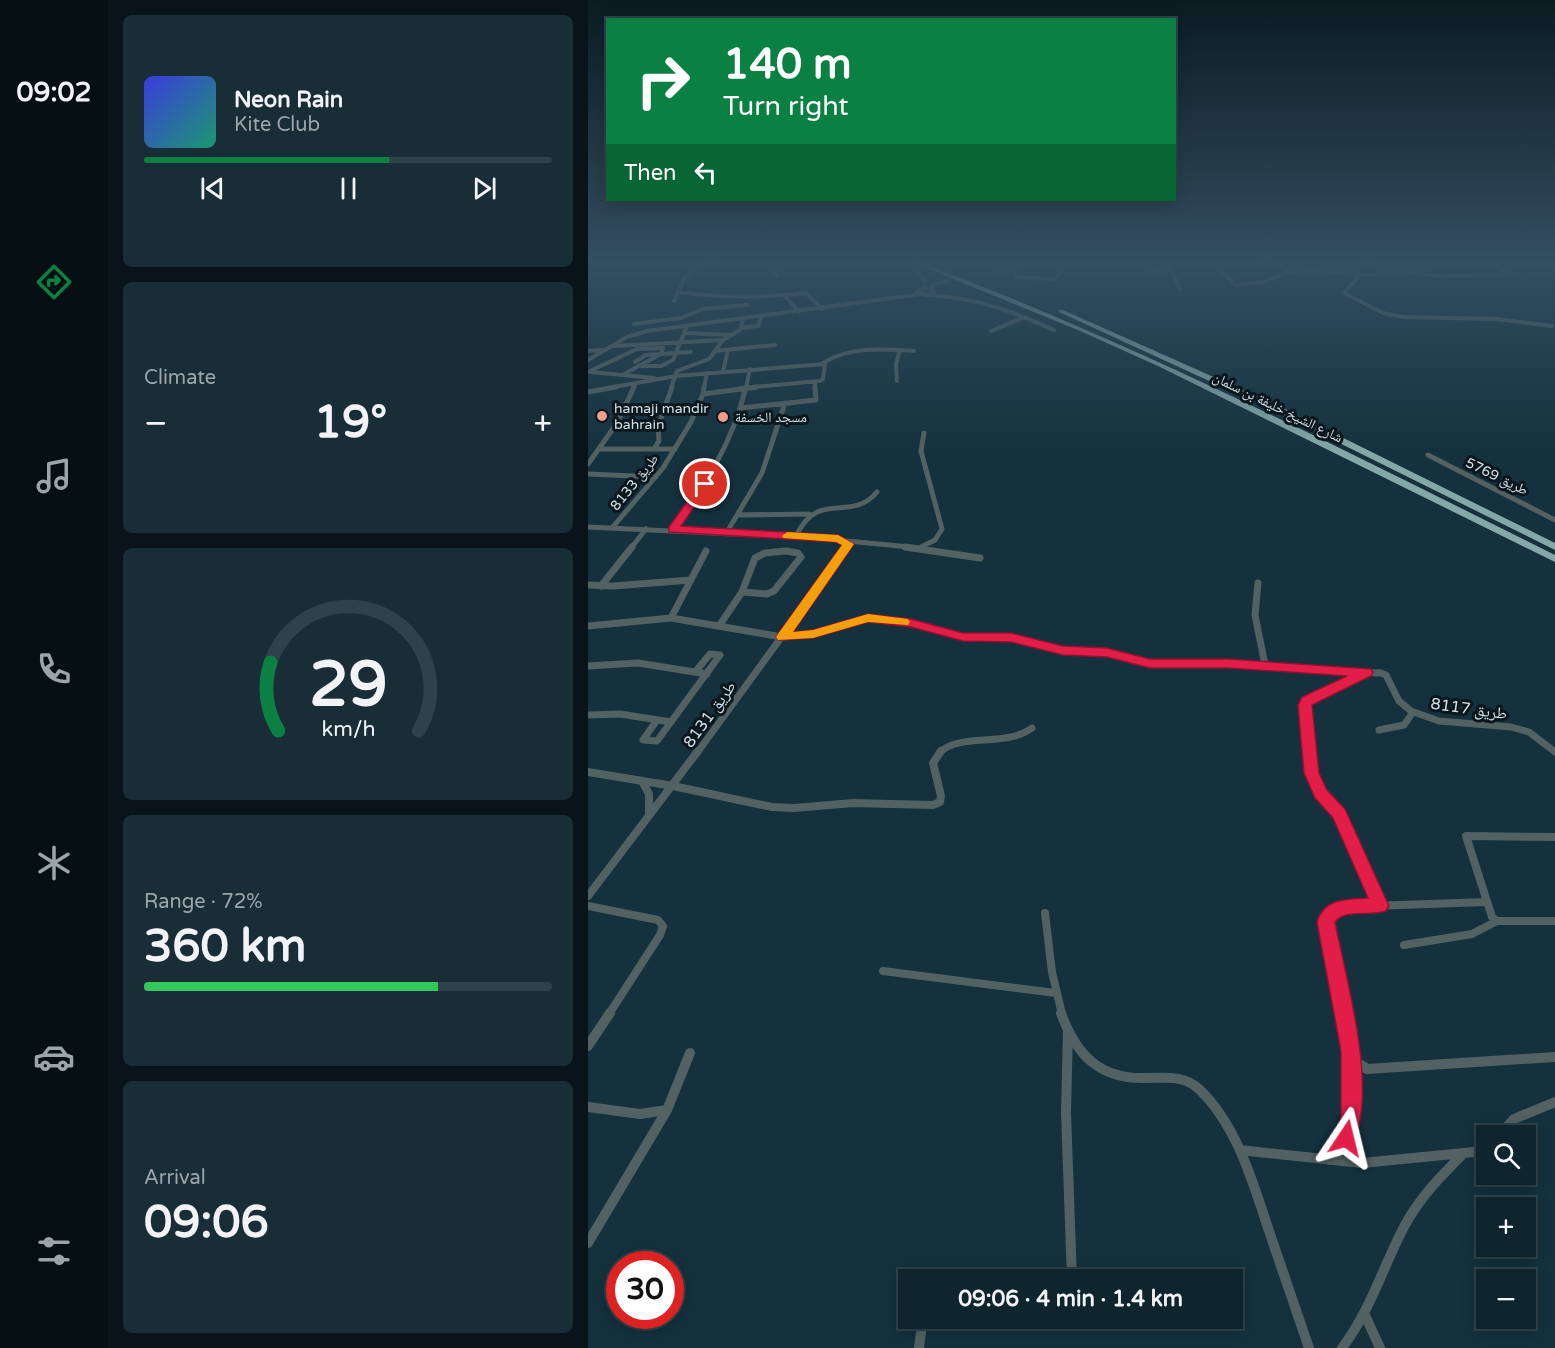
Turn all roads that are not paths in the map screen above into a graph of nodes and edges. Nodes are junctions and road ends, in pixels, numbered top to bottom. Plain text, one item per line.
1 (654, 326) edge
2 (687, 326) joint
3 (758, 326) edge
4 (1003, 326) edge
5 (1045, 326) edge
6 (1074, 326) edge
7 (1094, 326) edge
8 (741, 328) joint
9 (653, 330) junction
10 (1054, 330) dead end
11 (991, 331) dead end
12 (685, 333) junction
13 (731, 336) junction
14 (723, 340) junction
15 (682, 341) junction
16 (775, 345) dead end
17 (612, 346) junction
18 (728, 350) junction
19 (900, 350) junction
20 (589, 351) edge
21 (604, 351) junction
22 (716, 351) junction
23 (914, 351) dead end
24 (692, 352) dead end
25 (679, 353) junction
26 (661, 354) junction
27 (616, 360) junction
28 (588, 362) edge
29 (823, 363) junction
30 (637, 364) junction
31 (602, 366) junction
32 (750, 369) junction
33 (588, 372) edge
34 (723, 372) junction
35 (624, 374) junction
36 (707, 374) junction
37 (676, 376) junction
38 (661, 378) junction
39 (897, 381) dead end
40 (815, 382) junction
41 (636, 383) junction
42 (746, 388) junction
43 (588, 392) edge
44 (703, 394) junction
45 (785, 403) junction
46 (740, 408) junction
47 (924, 433) dead end
48 (599, 449) junction
49 (654, 449) junction
50 (675, 449) junction
51 (1428, 455) dead end
52 (588, 464) edge
53 (588, 474) edge
54 (656, 477) junction
55 (877, 492) dead end
56 (1448, 506) junction
57 (809, 514) junction
58 (737, 515) junction
59 (1555, 520) edge
60 (588, 527) edge
61 (612, 528) junction
62 (646, 529) junction
63 (673, 529) junction
64 (727, 532) junction
65 (796, 536) junction
66 (848, 543) junction
67 (1555, 547) edge
68 (919, 548) junction
69 (706, 551) dead end
70 (980, 558) dead end
71 (1555, 559) edge
72 (1555, 565) edge
73 (691, 580) junction
74 (1258, 583) dead end
75 (588, 585) edge
76 (602, 586) junction
77 (742, 592) junction
78 (671, 618) junction
79 (588, 626) edge
80 (719, 626) junction
81 (782, 637) junction
82 (1265, 665) junction
83 (588, 666) edge
84 (695, 672) junction
85 (1366, 672) junction
86 (707, 674) junction
87 (1413, 712) junction
88 (588, 715) edge
89 (657, 720) junction
90 (671, 722) junction
91 (1032, 728) dead end
92 (1379, 730) dead end
93 (1555, 752) edge
94 (588, 772) edge
95 (642, 781) junction
96 (673, 786) junction
97 (648, 818) junction
98 (1555, 837) edge
99 (588, 896) edge
100 (1487, 902) junction
101 (588, 906) edge
102 (1380, 906) junction
103 (1045, 913) dead end
104 (1497, 921) junction
105 (1555, 921) edge
106 (1404, 945) dead end
107 (883, 971) dead end
108 (1056, 993) junction
109 (1068, 1028) junction
110 (588, 1046) edge
111 (1351, 1051) junction
112 (690, 1053) dead end
113 (1555, 1057) edge
114 (1555, 1102) edge
115 (588, 1107) edge
116 (667, 1110) junction
117 (1509, 1125) edge
118 (1240, 1150) junction
119 (1476, 1151) edge
120 (1464, 1153) junction
121 (1329, 1160) junction
122 (588, 1243) edge
123 (1071, 1269) edge
124 (1365, 1315) junction
125 (922, 1329) edge
126 (919, 1348) edge
127 (1309, 1348) edge
128 (1342, 1348) edge
129 (1380, 1348) edge

1 - 9 street
2 - 9 street
2 - 12 street
3 - 8 street
4 - 11 street
5 - 10 street
6 - 56 highway, شارع الشيخ خليفة بن سلمان
7 - 67 highway, شارع الشيخ خليفة بن سلمان
8 - 13 street
9 - 17 street
12 - 13 street
12 - 15 street
13 - 14 street
14 - 15 street
14 - 22 street
15 - 17 street
15 - 25 street
16 - 18 street
17 - 21 street
18 - 22 street
18 - 34 street
19 - 23 street
19 - 29 street
19 - 39 street
20 - 21 street
21 - 28 street
22 - 37 street
24 - 25 street
25 - 26 street
25 - 30 street
26 - 27 street
26 - 30 street
26 - 30 street
27 - 30 street
27 - 31 street
28 - 31 street
29 - 32 street
29 - 40 street
30 - 35 street
31 - 33 street
32 - 34 street
32 - 42 street
33 - 35 street
34 - 36 street
35 - 38 street
36 - 37 street
36 - 44 street, طريق 8133
37 - 38 street
37 - 49 street
38 - 41 street
40 - 42 street
40 - 45 street
41 - 43 street
41 - 48 street
42 - 44 street
42 - 46 street
44 - 50 street, طريق 8133
45 - 46 street
45 - 58 street
46 - 63 street
47 - 68 street
48 - 49 street
48 - 52 street
49 - 50 street
50 - 54 street, طريق 8133
51 - 59 street, طريق 5769
53 - 54 street
54 - 61 street, طريق 8133
55 - 57 street
56 - 71 highway, شارع الشيخ خليفة بن سلمان
56 - 72 highway
57 - 58 street
57 - 65 street
58 - 64 street
60 - 61 street
61 - 62 street
62 - 63 street
62 - 76 street
63 - 64 street
64 - 65 street
65 - 66 street
66 - 68 street
66 - 81 street, طريق 8131
68 - 70 street
69 - 73 street
73 - 76 street
73 - 78 street
74 - 82 street
75 - 76 street
77 - 77 street
77 - 80 street
78 - 79 street, طريق 8117
78 - 80 street, طريق 8117
80 - 81 street, طريق 8117
81 - 82 street, طريق 8117
81 - 96 street, طريق 8131
82 - 85 street, طريق 8117
83 - 84 street
84 - 86 street
84 - 86 street
85 - 87 street, طريق 8117
85 - 102 street
86 - 90 street
87 - 92 street
87 - 93 street, طريق 8117
88 - 89 street
89 - 90 street
89 - 90 street
91 - 96 street
94 - 95 street
95 - 96 street
95 - 97 street
96 - 97 street, طريق 8131
97 - 99 street, طريق 8131
98 - 100 street
100 - 102 street
100 - 104 street
101 - 110 street
102 - 111 street
103 - 108 street
104 - 105 street
104 - 106 street
107 - 108 street
108 - 109 street
109 - 118 street
109 - 123 street
111 - 113 street
111 - 121 street
112 - 116 street
114 - 117 street
115 - 116 street
116 - 122 street
118 - 121 street
118 - 127 street
119 - 120 street
120 - 121 street
120 - 124 street
124 - 128 street
124 - 129 street
125 - 126 street

